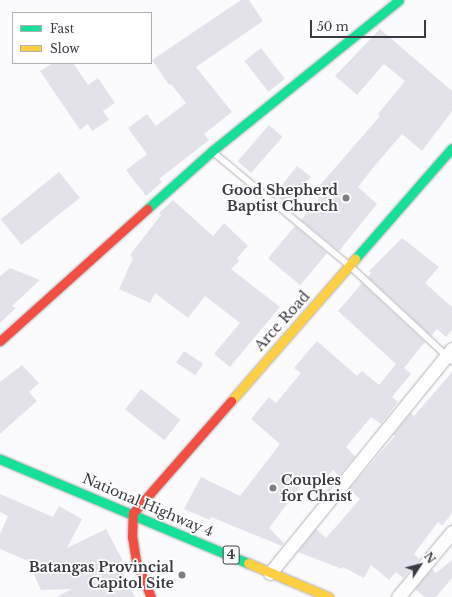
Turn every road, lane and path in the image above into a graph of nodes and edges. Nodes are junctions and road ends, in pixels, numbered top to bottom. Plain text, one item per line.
1 (399, 0) edge
2 (452, 148) edge
3 (212, 151) junction
4 (351, 267) junction
5 (0, 341) edge
6 (450, 356) edge
7 (0, 459) edge
8 (133, 513) junction
9 (452, 532) edge
10 (270, 573) junction
11 (151, 597) edge
12 (329, 597) edge
13 (398, 597) edge

1 - 3 street
2 - 4 street, Arce Road
3 - 4 lane
3 - 5 street
4 - 6 lane
4 - 8 street, Arce Road
6 - 10 street
7 - 8 street, National Highway 4 / 4
8 - 10 street, National Highway 4 / 4
8 - 11 street
9 - 13 street
10 - 12 street, National Highway 4 / 4

